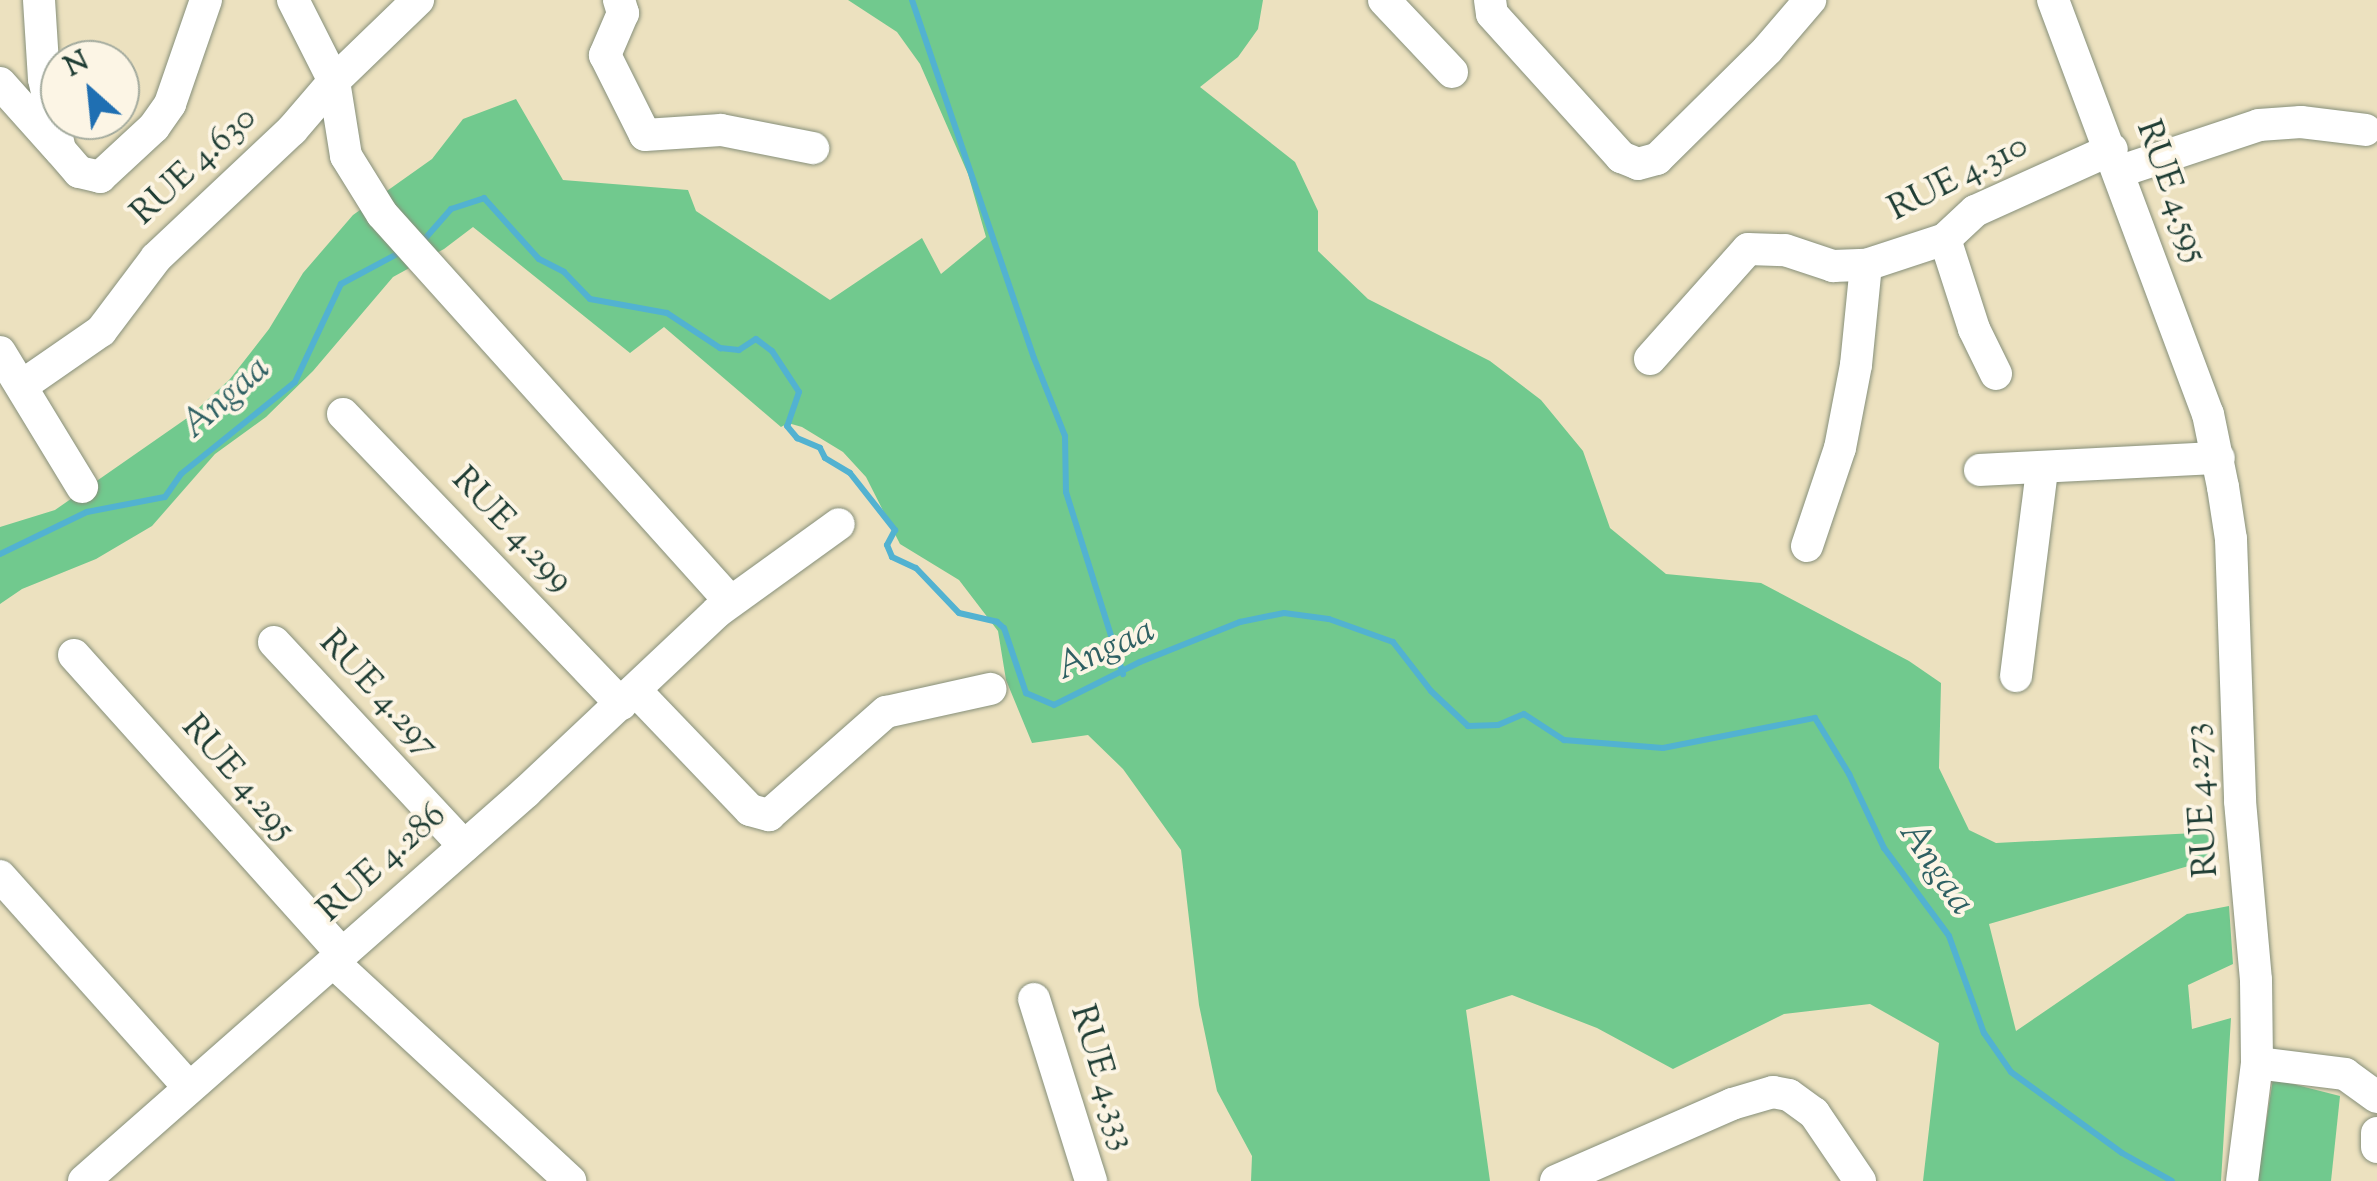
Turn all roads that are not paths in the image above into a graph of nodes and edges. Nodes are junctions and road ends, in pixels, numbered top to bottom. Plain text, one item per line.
1 (39, 0) edge
2 (206, 0) edge
3 (293, 0) edge
4 (418, 0) edge
5 (619, 0) edge
6 (1384, 0) edge
7 (1490, 0) edge
8 (1810, 0) edge
9 (2053, 0) edge
10 (1452, 72) dead end
11 (334, 81) junction
12 (0, 83) edge
13 (2366, 130) dead end
14 (813, 148) dead end
15 (60, 150) junction
16 (2116, 160) junction
17 (1945, 239) junction
18 (1866, 266) junction
19 (0, 352) edge
20 (1650, 359) dead end
21 (1996, 374) dead end
22 (23, 385) junction
23 (343, 414) dead end
24 (2208, 414) joint
25 (2218, 458) junction
26 (2042, 469) junction
27 (1980, 470) dead end
28 (82, 487) dead end
29 (839, 524) dead end
30 (1807, 546) dead end
31 (730, 601) junction
32 (274, 642) dead end
33 (74, 655) dead end
34 (2016, 676) dead end
35 (990, 689) dead end
36 (628, 697) junction
37 (464, 846) junction
38 (0, 876) edge
39 (338, 958) junction
40 (1034, 999) dead end
41 (2257, 1062) junction
42 (188, 1086) junction
43 (2377, 1096) edge
44 (2377, 1133) edge
45 (2377, 1147) edge
46 (84, 1181) edge
47 (570, 1181) edge
48 (1091, 1181) edge
49 (1556, 1181) edge
50 (1860, 1181) edge
51 (2242, 1181) edge

1 - 15 street
2 - 15 street
3 - 11 street
4 - 11 street, RUE 4.630
5 - 14 street
6 - 10 street
7 - 8 street
9 - 16 street, RUE 4.595
11 - 22 street, RUE 4.630
11 - 31 street
12 - 15 street
13 - 16 street, RUE 4.310
16 - 17 street, RUE 4.310
16 - 24 street, RUE 4.595
17 - 18 street, RUE 4.310
17 - 21 street
18 - 20 street, RUE 4.310
18 - 30 street
19 - 22 street
22 - 28 street
23 - 36 street, RUE 4.299
24 - 25 street, RUE 4.273
25 - 26 street
25 - 41 street, RUE 4.273
26 - 27 street
26 - 34 street
29 - 31 street, RUE 4.286
31 - 36 street, RUE 4.286
32 - 37 street, RUE 4.297
33 - 39 street, RUE 4.295
35 - 36 street, RUE 4.299
36 - 37 street, RUE 4.286
37 - 39 street, RUE 4.286
38 - 42 street
39 - 42 street, RUE 4.286
39 - 47 street, RUE 4.295
40 - 48 street, RUE 4.333
41 - 43 street
41 - 51 street, RUE 4.273
42 - 46 street, RUE 4.286
44 - 45 street
49 - 50 street

